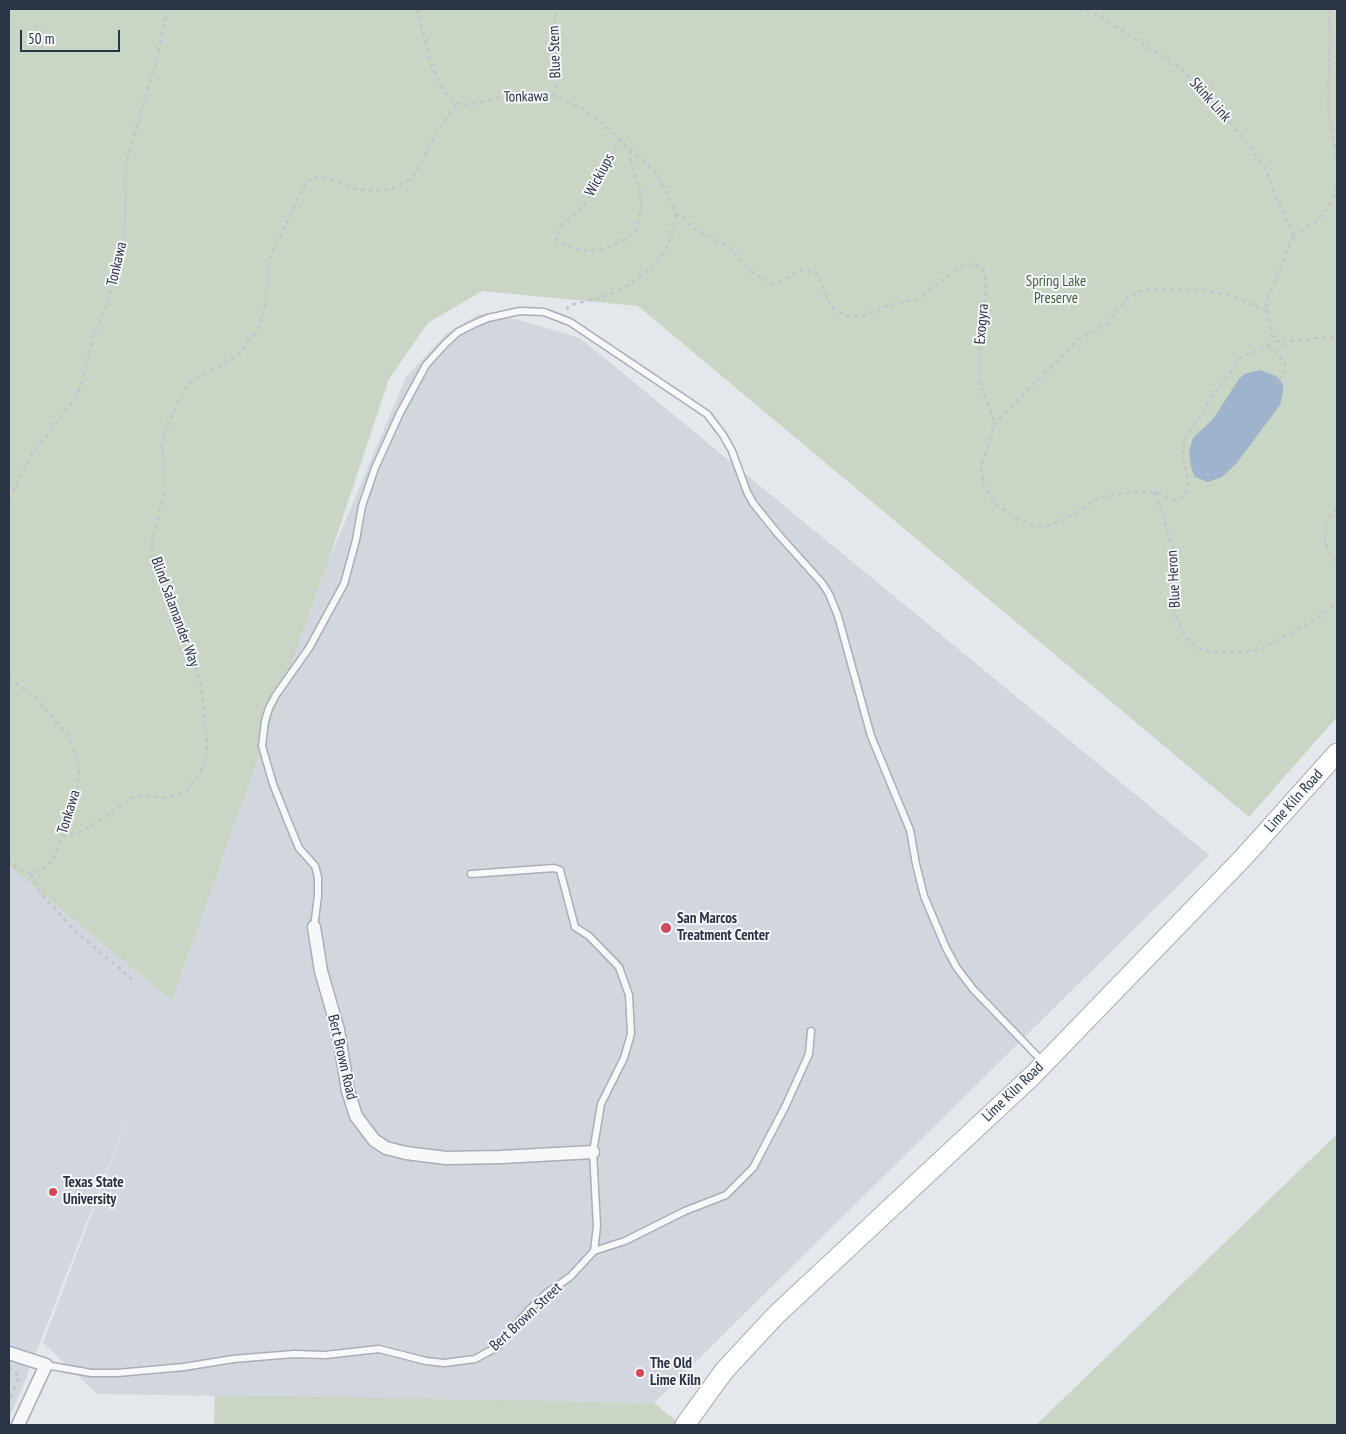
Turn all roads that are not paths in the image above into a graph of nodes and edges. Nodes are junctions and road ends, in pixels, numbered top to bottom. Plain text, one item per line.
1 (1337, 753) edge
2 (471, 874) dead end
3 (314, 927) joint
4 (811, 1031) dead end
5 (1044, 1063) junction
6 (593, 1152) junction
7 (594, 1251) junction
8 (9, 1353) edge
9 (46, 1365) junction
10 (18, 1425) edge
11 (685, 1425) edge

1 - 5 street, Lime Kiln Road
2 - 6 lane
3 - 5 lane
3 - 6 street, Bert Brown Road
4 - 7 lane
5 - 11 street, Lime Kiln Road
6 - 7 lane
7 - 9 lane, Bert Brown Street
8 - 9 street
9 - 10 street

